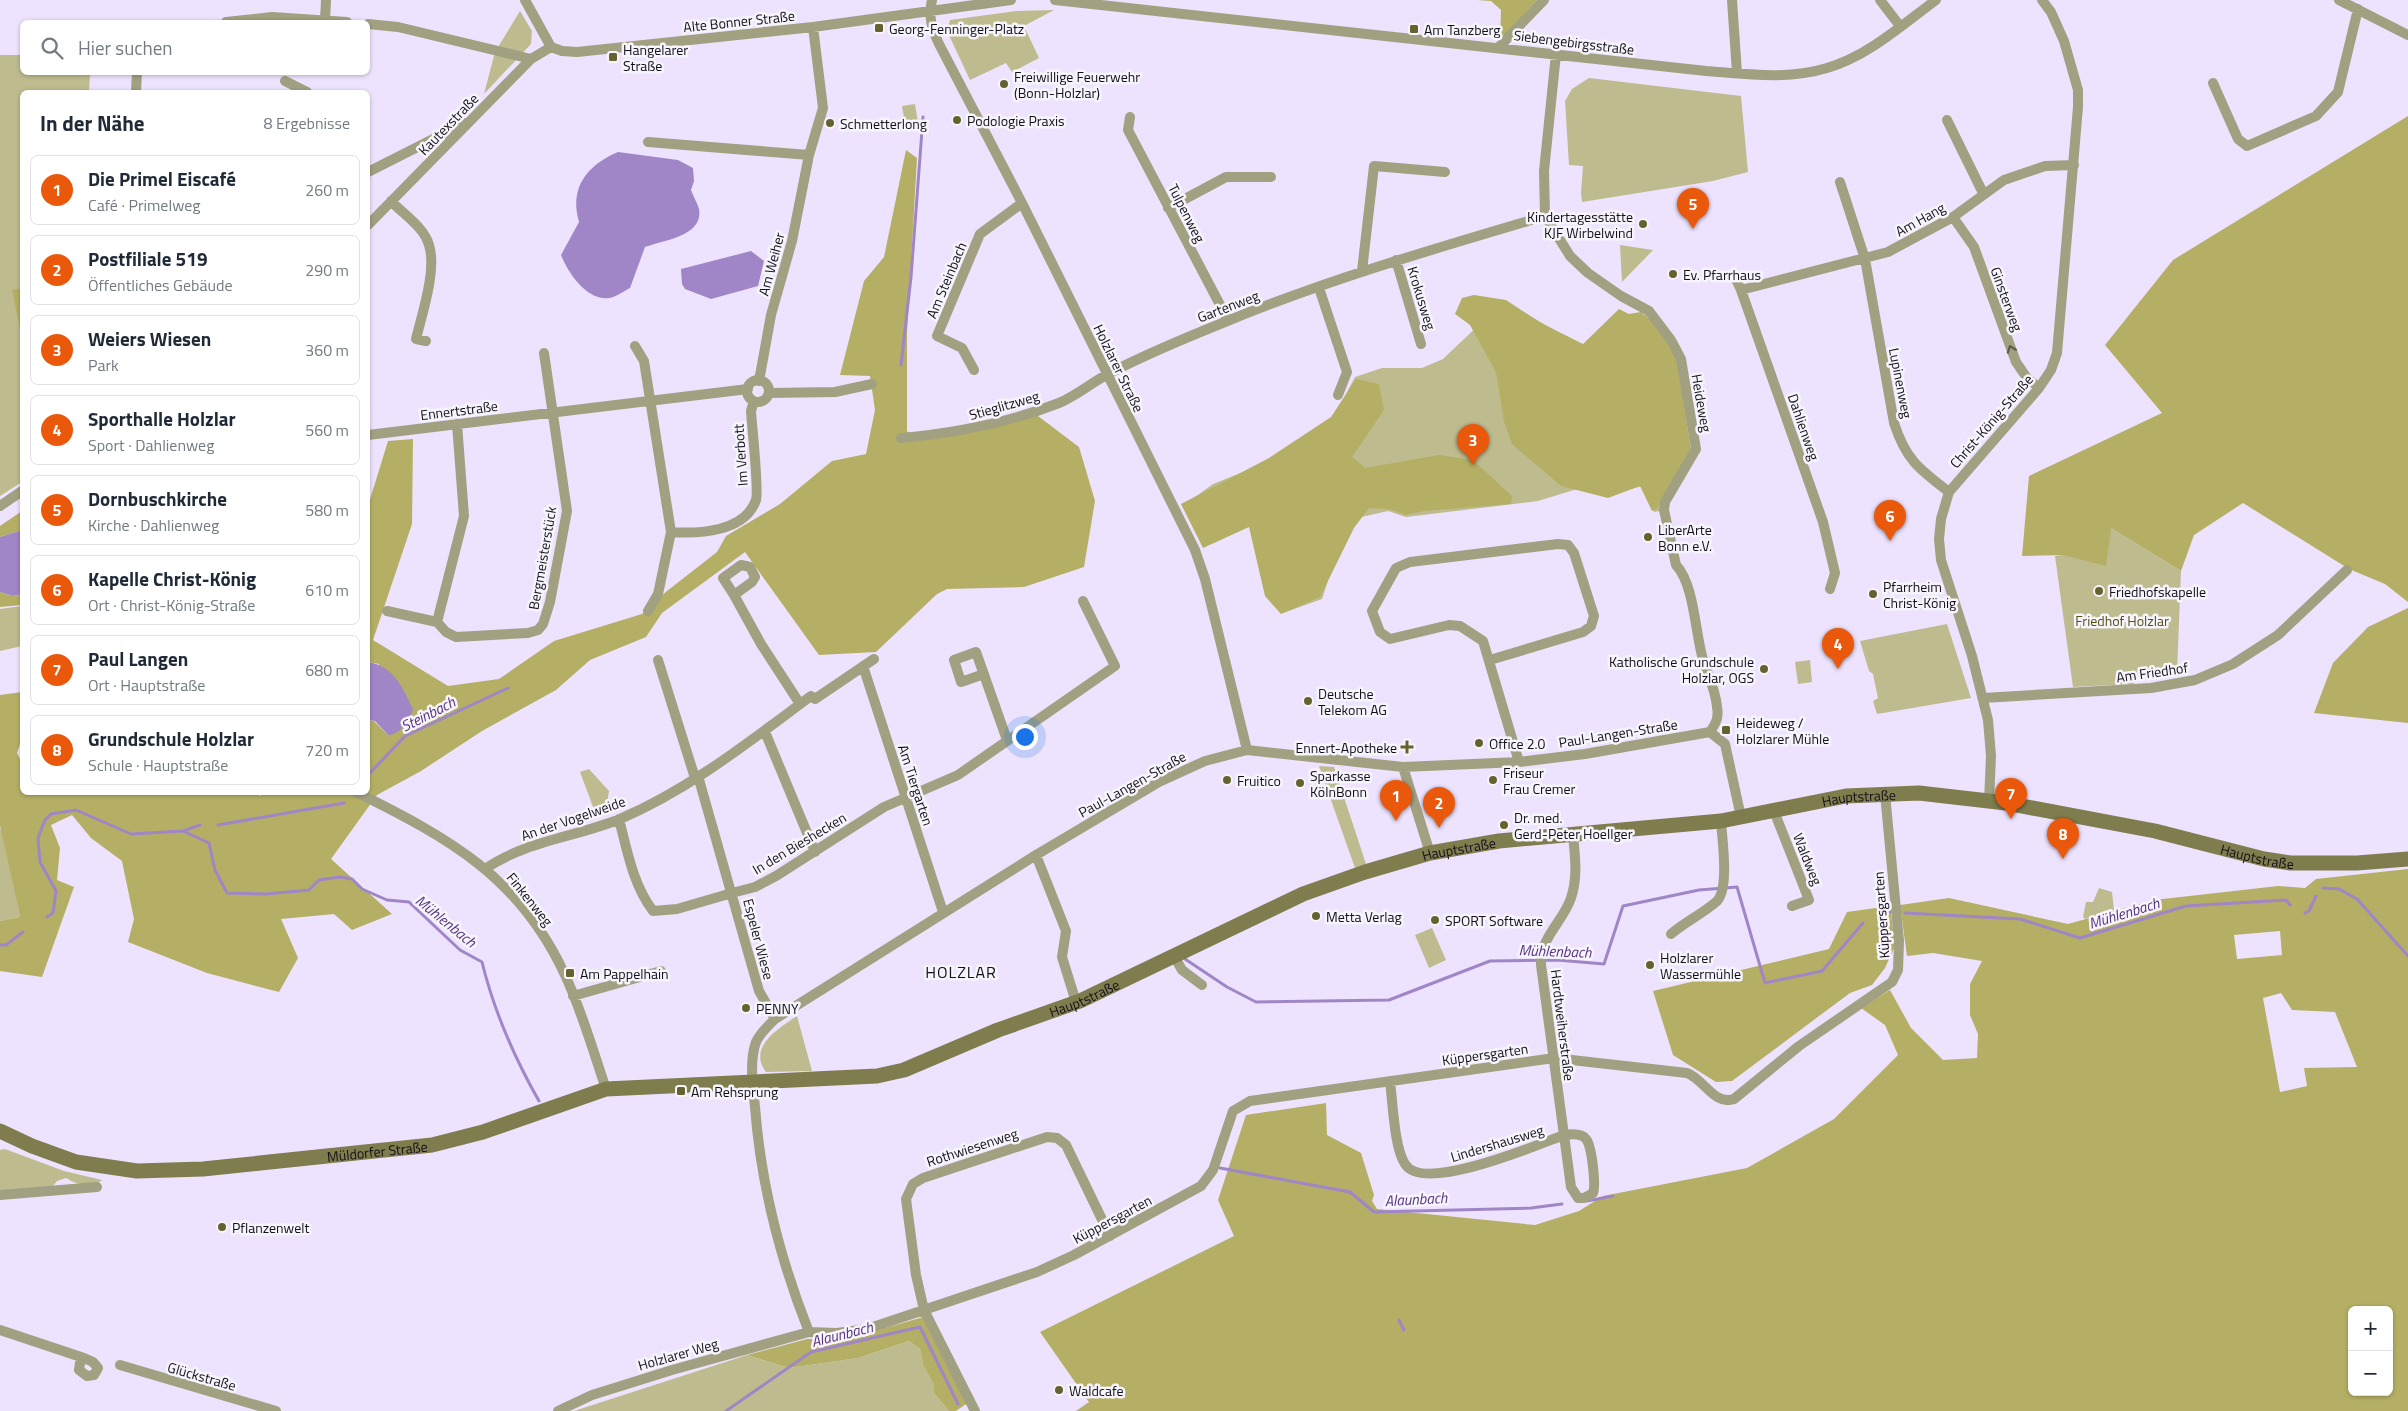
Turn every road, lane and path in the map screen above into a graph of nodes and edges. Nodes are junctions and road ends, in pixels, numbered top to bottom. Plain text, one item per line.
1 (326, 0) edge
2 (524, 0) edge
3 (932, 0) edge
4 (1011, 0) edge
5 (1055, 0) edge
6 (1544, 0) edge
7 (1732, 0) edge
8 (1880, 0) edge
9 (1936, 0) edge
10 (2042, 0) edge
11 (2339, 0) edge
12 (2358, 9) junction
13 (930, 12) junction
14 (244, 20) edge
15 (324, 20) joint
16 (370, 24) edge
17 (1900, 26) junction
18 (813, 27) junction
19 (2408, 35) edge
20 (551, 47) junction
21 (1499, 47) junction
22 (1556, 54) junction
23 (531, 59) junction
24 (1737, 74) junction
25 (137, 75) edge
26 (285, 81) dead end
27 (2213, 83) dead end
28 (136, 90) edge
29 (303, 90) edge
30 (1130, 117) dead end
31 (472, 120) junction
32 (1947, 120) dead end
33 (648, 142) dead end
34 (809, 155) junction
35 (2074, 166) junction
36 (370, 171) edge
37 (1445, 172) dead end
38 (1271, 177) dead end
39 (1840, 182) dead end
40 (1983, 194) junction
41 (391, 202) junction
42 (1022, 203) junction
43 (1168, 208) junction
44 (1545, 216) junction
45 (1953, 217) junction
46 (370, 223) edge
47 (1865, 259) junction
48 (1396, 260) junction
49 (1362, 271) junction
50 (1735, 277) dead end
51 (1319, 288) junction
52 (1741, 290) junction
53 (1228, 320) junction
54 (426, 341) dead end
55 (1422, 344) dead end
56 (635, 346) dead end
57 (544, 354) dead end
58 (974, 370) dead end
59 (1107, 375) junction
60 (759, 380) junction
61 (872, 384) dead end
62 (2039, 388) junction
63 (748, 389) junction
64 (769, 393) junction
65 (1338, 394) dead end
66 (651, 399) junction
67 (754, 401) junction
68 (553, 412) junction
69 (458, 424) junction
70 (370, 435) edge
71 (901, 438) dead end
72 (20, 492) edge
73 (1949, 492) junction
74 (0, 506) edge
75 (671, 532) junction
76 (2347, 570) dead end
77 (1830, 589) dead end
78 (734, 595) dead end
79 (1083, 601) dead end
80 (387, 611) dead end
81 (648, 612) dead end
82 (437, 622) junction
83 (874, 659) dead end
84 (658, 660) dead end
85 (1490, 660) junction
86 (861, 667) junction
87 (984, 674) dead end
88 (1983, 698) junction
89 (800, 704) junction
90 (765, 732) junction
91 (1710, 732) junction
92 (1007, 740) junction
93 (1247, 750) junction
94 (1519, 762) junction
95 (1403, 767) junction
96 (696, 777) junction
97 (1885, 794) junction
98 (362, 795) edge
99 (906, 799) junction
100 (1989, 801) junction
101 (1774, 811) junction
102 (1742, 818) junction
103 (619, 819) junction
104 (1721, 821) junction
105 (1573, 835) junction
106 (816, 852) junction
107 (1430, 853) junction
108 (1036, 855) junction
109 (2408, 859) edge
110 (486, 869) junction
111 (732, 893) junction
112 (1792, 906) dead end
113 (944, 912) junction
114 (1671, 934) dead end
115 (1174, 956) junction
116 (661, 971) dead end
117 (1202, 985) dead end
118 (573, 996) junction
119 (1076, 1002) junction
120 (776, 1019) junction
121 (1554, 1058) junction
122 (752, 1081) junction
123 (1390, 1082) junction
124 (606, 1088) junction
125 (0, 1131) edge
126 (1564, 1135) junction
127 (97, 1187) dead end
128 (0, 1195) edge
129 (1110, 1236) junction
130 (924, 1310) junction
131 (0, 1330) edge
132 (809, 1332) junction
133 (84, 1358) dead end
134 (120, 1366) dead end
135 (276, 1411) edge
136 (558, 1411) edge
137 (975, 1411) edge

1 - 15 street
2 - 20 street
3 - 13 street
4 - 13 street
5 - 21 street, Siebengebirgsstraße
6 - 21 street
7 - 24 street
8 - 17 street
9 - 17 street, Siebengebirgsstraße
10 - 35 street, Christ-König-Straße
11 - 12 street
12 - 19 street
12 - 27 street
13 - 18 street, Alte Bonner Straße
13 - 42 street, Holzlarer Straße
14 - 15 street
16 - 23 street
17 - 24 street, Siebengebirgsstraße
18 - 20 street, Alte Bonner Straße
18 - 34 street, Am Weiher
20 - 23 street, Kautexstraße
21 - 22 street, Siebengebirgsstraße
22 - 24 street, Siebengebirgsstraße
22 - 44 street
23 - 31 street, Kautexstraße
25 - 28 street
26 - 29 street
30 - 43 street, Tulpenweg
31 - 36 street
31 - 41 street, Kautexstraße
32 - 40 street
33 - 34 street
34 - 60 street, Am Weiher
35 - 40 street, Am Hang
35 - 62 street, Christ-König-Straße
37 - 49 street
38 - 43 street
39 - 47 street
40 - 45 street, Am Hang
41 - 46 street, Kautexstraße
41 - 54 street
42 - 58 street, Am Steinbach
42 - 59 street, Holzlarer Straße
43 - 53 street, Tulpenweg
44 - 48 street, Gartenweg
44 - 91 street, Heideweg
45 - 47 street, Am Hang
62 -> 45 street, Ginsterweg
47 - 52 street, Am Hang
47 - 73 street, Lupinenweg
48 - 49 street, Gartenweg
48 - 55 street, Krokusweg
49 - 51 street, Gartenweg
50 - 52 street, Dahlienweg
51 - 53 street, Gartenweg
51 - 65 street
52 - 77 street, Dahlienweg
53 - 59 street, Gartenweg
56 - 66 street
57 - 68 street
59 - 71 street, Stieglitzweg
59 - 93 street, Holzlarer Straße
60 - 63 street
60 - 64 street
61 - 64 street
62 - 73 street, Christ-König-Straße
63 - 66 street, Ennertstraße
63 - 67 street
64 - 67 street
66 - 68 street, Ennertstraße
66 - 75 street
67 - 75 street, Im Verbott
68 - 69 street, Ennertstraße
68 - 82 street, Bergmeisterstück
69 - 70 street, Ennertstraße
69 - 82 street
72 - 74 street
73 - 88 street, Christ-König-Straße
75 - 81 street
76 - 88 street, Am Friedhof
78 - 89 street
79 - 92 street, In den Bieshecken
80 - 82 street, Bergmeisterstück
83 - 86 street
84 - 96 street
85 - 85 street
85 - 94 street
86 - 89 street, An der Vogelweide
86 - 99 street, Am Tiergarten
87 - 92 street
88 - 100 street, Christ-König-Straße
89 - 90 street, An der Vogelweide
90 - 96 street, An der Vogelweide
90 - 106 street
91 - 94 street, Paul-Langen-Straße
91 - 102 street
92 - 99 street, In den Bieshecken
93 - 95 street, Paul-Langen-Straße
93 - 108 street, Paul-Langen-Straße
94 - 95 street, Paul-Langen-Straße
95 - 107 street
96 - 103 street, An der Vogelweide
96 - 111 street, Espeler Wiese
97 - 100 main road, Hauptstraße
97 - 101 main road, Hauptstraße
97 - 121 street, Küppersgarten
98 - 110 street, Finkenweg
99 - 106 street, In den Bieshecken
99 - 113 street, Am Tiergarten
100 - 109 main road, Hauptstraße
101 - 102 main road, Hauptstraße
101 - 112 street, Waldweg
102 - 104 main road, Hauptstraße
103 - 110 street, An der Vogelweide
103 - 111 street, In den Bieshecken
104 - 105 main road, Hauptstraße
104 - 114 street
105 - 107 main road, Hauptstraße
105 - 121 street, Hardtweiherstraße
106 - 111 street, In den Bieshecken
107 - 115 main road, Hauptstraße
108 - 113 street, Paul-Langen-Straße
108 - 119 street
110 - 118 street, Finkenweg
111 - 120 street, Espeler Wiese
113 - 120 street, Paul-Langen-Straße
115 - 117 street
115 - 119 main road, Hauptstraße
116 - 118 street
118 - 124 street, Finkenweg
119 - 122 main road, Hauptstraße
120 - 122 street, Paul-Langen-Straße
121 - 123 street, Küppersgarten
121 - 126 street, Hardtweiherstraße
122 - 124 main road, Müldorfer Straße
122 - 132 street
123 - 126 street, Lindershausweg
123 - 129 street, Küppersgarten
124 - 125 main road, Müldorfer Straße
126 - 126 street, Hardtweiherstraße
127 - 128 street
129 - 130 street, Küppersgarten
129 - 130 street, Rothwiesenweg
130 - 132 street
130 - 137 street
131 - 133 street
132 - 136 street, Holzlarer Weg
134 - 135 street, Glückstraße

